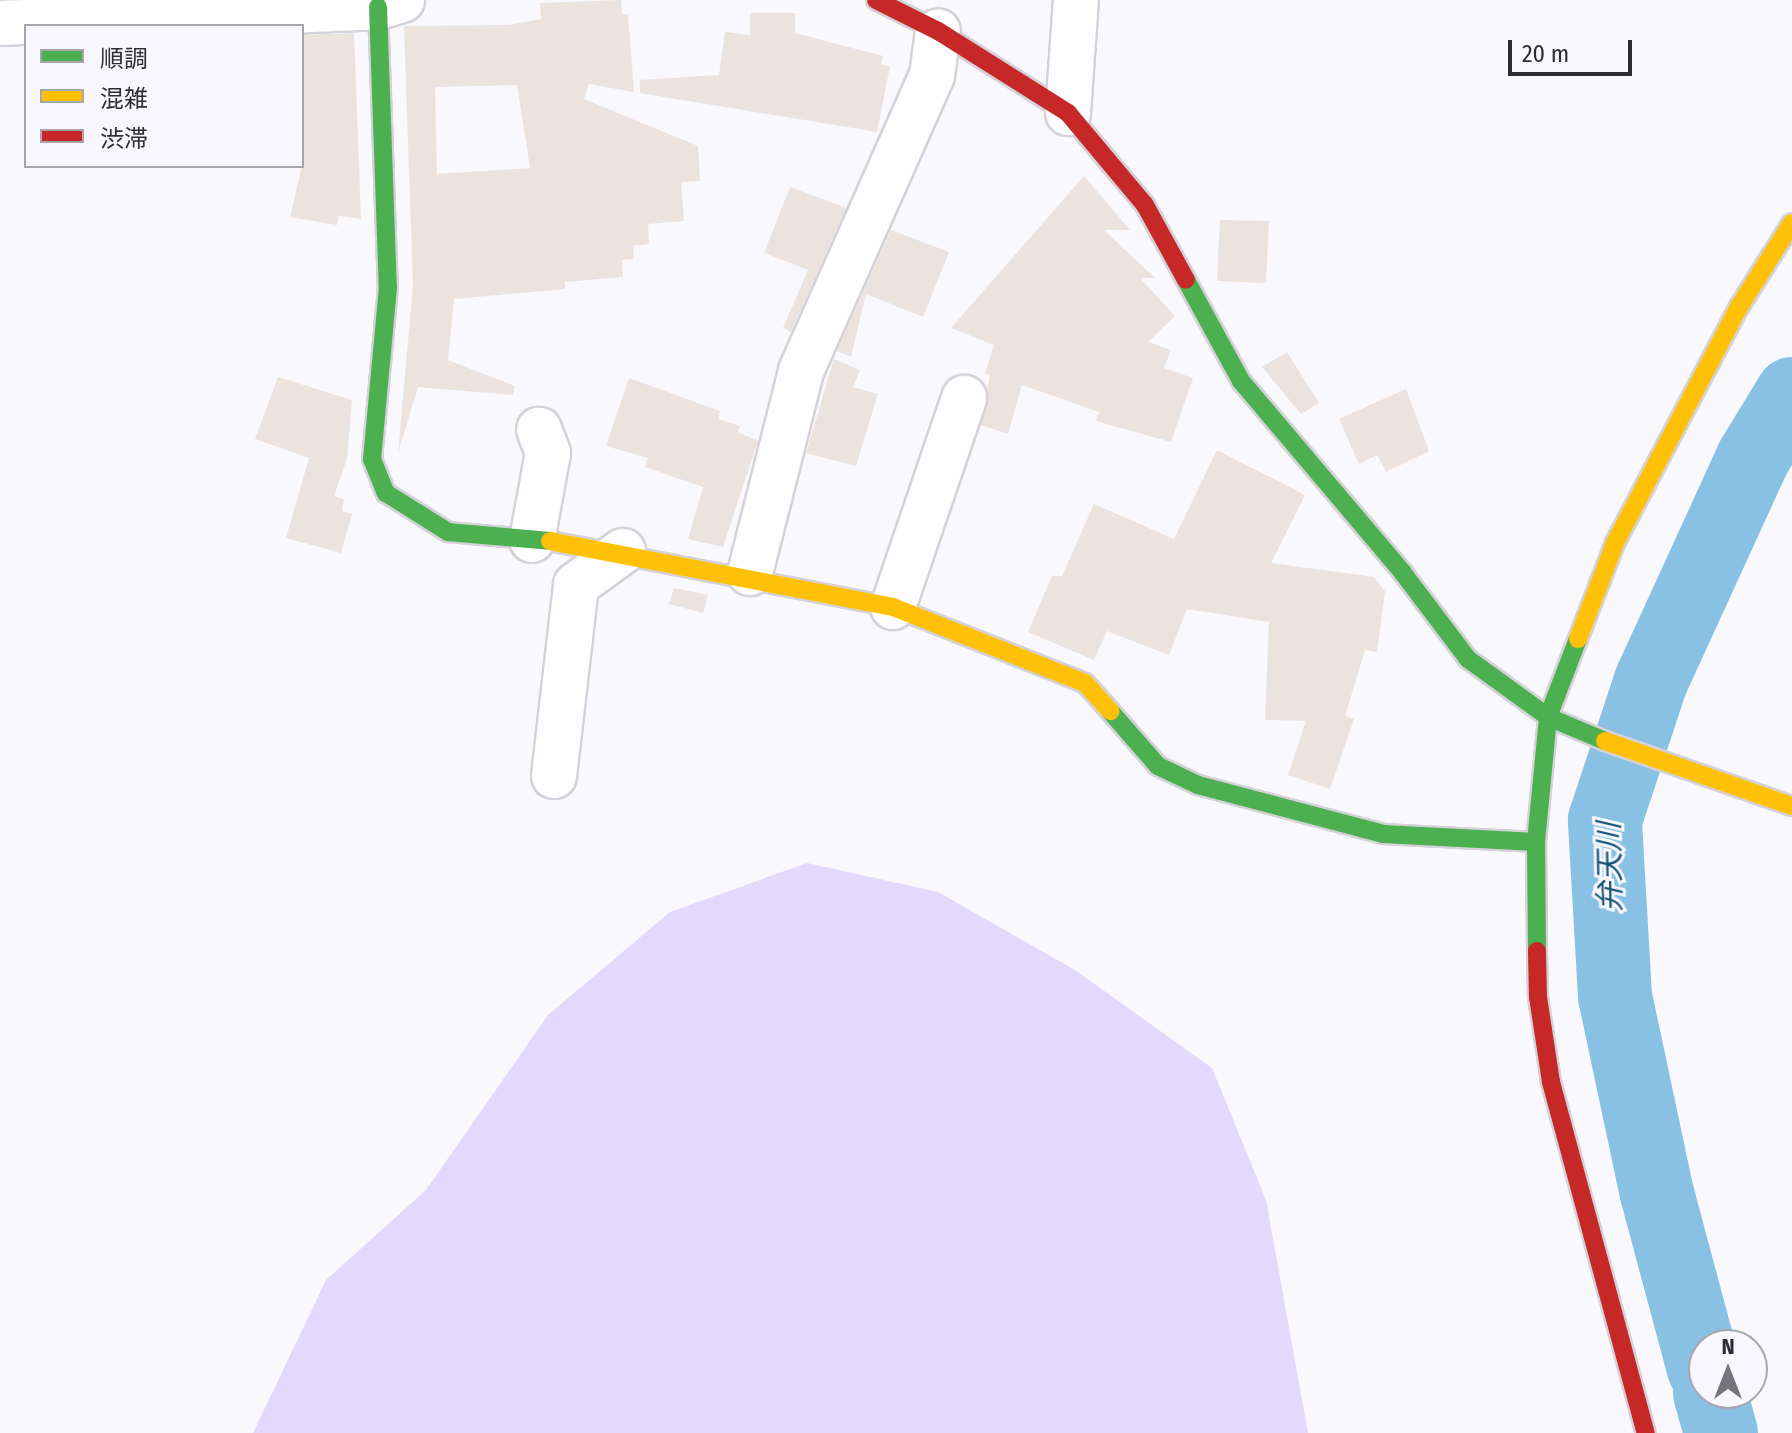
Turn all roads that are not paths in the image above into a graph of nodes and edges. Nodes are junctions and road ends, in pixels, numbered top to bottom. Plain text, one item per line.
1 (876, 0) edge
2 (1076, 0) edge
3 (390, 3) edge
4 (0, 23) edge
5 (938, 31) junction
6 (1068, 113) junction
7 (1792, 223) edge
8 (964, 398) dead end
9 (539, 430) dead end
10 (532, 540) junction
11 (623, 551) junction
12 (750, 573) junction
13 (893, 607) junction
14 (1548, 717) junction
15 (554, 776) dead end
16 (1792, 806) edge
17 (1536, 842) junction
18 (1646, 1433) edge

1 - 5 street
2 - 6 street
3 - 4 street
3 - 10 street
5 - 6 street
5 - 12 street
6 - 14 street
7 - 14 street
8 - 13 street
9 - 10 street
10 - 11 street
11 - 12 street
11 - 15 street
12 - 13 street
13 - 17 street
14 - 16 street
14 - 17 street
17 - 18 street

